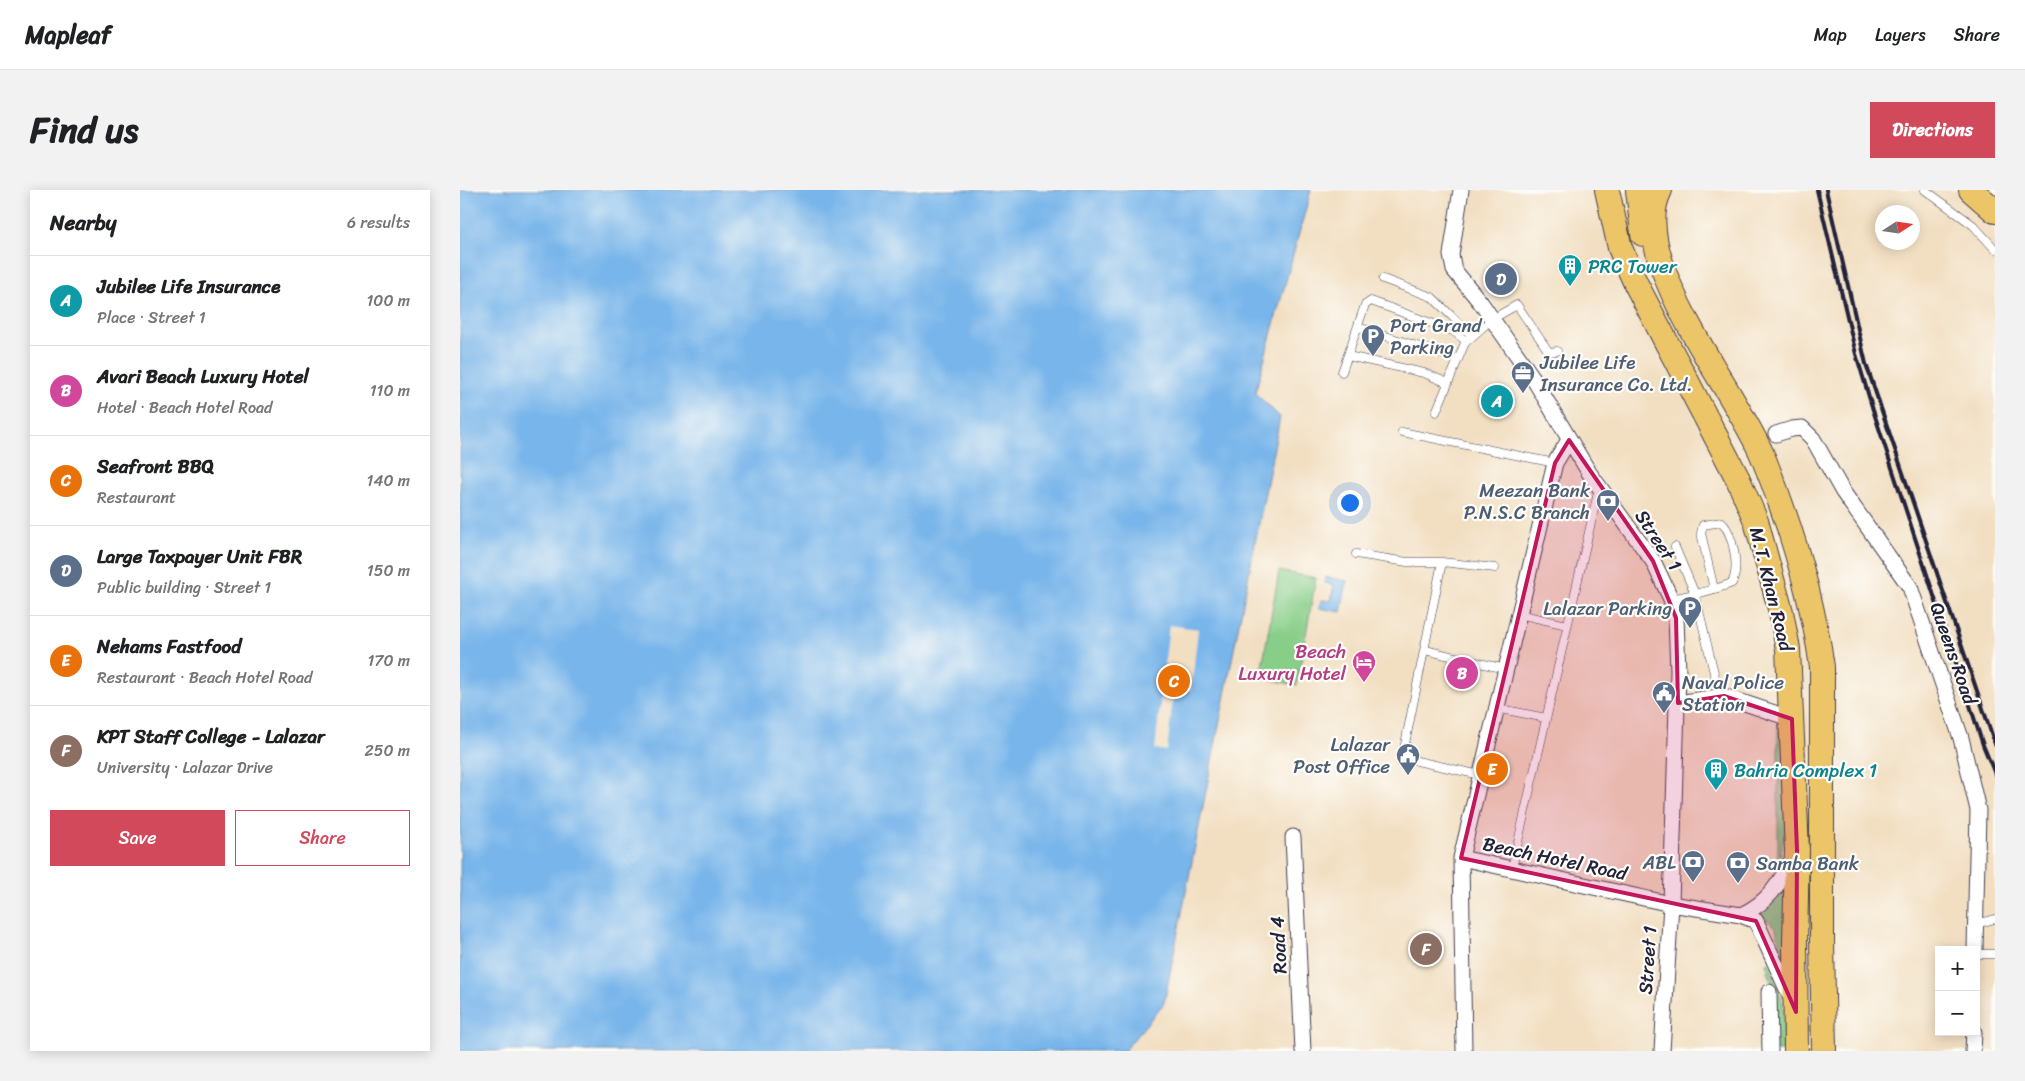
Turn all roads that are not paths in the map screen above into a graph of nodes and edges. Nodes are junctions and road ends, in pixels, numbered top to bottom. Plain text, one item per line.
1 (1461, 190) edge
2 (1607, 190) edge
3 (1630, 190) edge
4 (1638, 190) edge
5 (1660, 190) edge
6 (1925, 190) edge
7 (1971, 190) edge
8 (1995, 211) edge
9 (1995, 249) edge
10 (1383, 279) dead end
11 (1492, 320) junction
12 (1358, 327) junction
13 (1469, 339) junction
14 (1557, 351) dead end
15 (1348, 356) junction
16 (1458, 359) junction
17 (1342, 372) dead end
18 (1448, 383) junction
19 (1436, 412) dead end
20 (1402, 432) dead end
21 (1776, 434) dead end
22 (1568, 440) junction
23 (1555, 463) junction
24 (1600, 486) junction
25 (1675, 547) dead end
26 (1356, 554) dead end
27 (1442, 562) junction
28 (1495, 568) dead end
29 (1714, 589) junction
30 (1695, 594) junction
31 (1671, 598) junction
32 (1518, 614) junction
33 (1567, 625) junction
34 (1424, 650) junction
35 (1804, 656) junction
36 (1505, 669) junction
37 (1724, 696) junction
38 (1678, 703) junction
39 (1496, 708) junction
40 (1546, 718) junction
41 (1792, 719) junction
42 (1480, 775) junction
43 (1822, 778) junction
44 (1293, 837) dead end
45 (1797, 850) junction
46 (1461, 858) junction
47 (1512, 868) junction
48 (1672, 904) junction
49 (1741, 916) junction
50 (1995, 919) edge
51 (1976, 924) junction
52 (1975, 946) edge
53 (1980, 954) edge
54 (1995, 954) edge
55 (1769, 992) dead end
56 (1796, 1012) junction
57 (1974, 1036) edge
58 (1303, 1051) edge
59 (1464, 1051) edge
60 (1662, 1051) edge
61 (1770, 1051) edge
62 (1796, 1051) edge
63 (1824, 1051) edge
64 (1973, 1051) edge

1 - 11 street, Street 1
2 - 41 highway, M.T. Khan Road
3 - 35 highway
4 - 35 highway
5 - 43 highway, M.T. Khan Road
6 - 9 lane
7 - 8 highway
10 - 13 lane
11 - 13 lane
11 - 14 lane
11 - 22 street, Street 1
12 - 13 lane
12 - 15 lane
12 - 16 lane
13 - 16 lane
15 - 17 lane
15 - 18 lane
16 - 18 lane
18 - 19 lane
20 - 23 lane
21 - 51 street, Queens Road
22 - 23 street, Beach Hotel Road
22 - 24 street, Street 1
23 - 32 street, Beach Hotel Road
24 - 31 street, Street 1
24 - 33 lane
25 - 30 lane
26 - 27 lane
27 - 28 lane
27 - 34 lane
29 - 29 lane
29 - 30 lane
30 - 31 lane
30 - 37 lane
31 - 38 street, Street 1
32 - 33 lane
32 - 36 street, Beach Hotel Road
33 - 40 lane
34 - 36 lane
34 - 42 lane
35 - 41 highway
35 - 43 highway
36 - 39 street, Beach Hotel Road
37 - 38 street
37 - 41 street
38 - 48 street, Street 1
39 - 40 lane
39 - 42 street, Beach Hotel Road
40 - 47 lane
41 - 45 highway, M.T. Khan Road
42 - 46 street, Beach Hotel Road
43 - 63 highway, M.T. Khan Road
44 - 58 street, Road 4
45 - 49 street
45 - 56 highway, M.T. Khan Road
46 - 47 street, Beach Hotel Road
46 - 59 street
47 - 48 street, Beach Hotel Road
48 - 49 street, Beach Hotel Road
48 - 60 street, Street 1
49 - 56 street, Beach Hotel Road
50 - 51 lane
51 - 52 street, Queens Road
53 - 54 lane
55 - 61 street
56 - 62 highway, M.T. Khan Road
57 - 64 street

